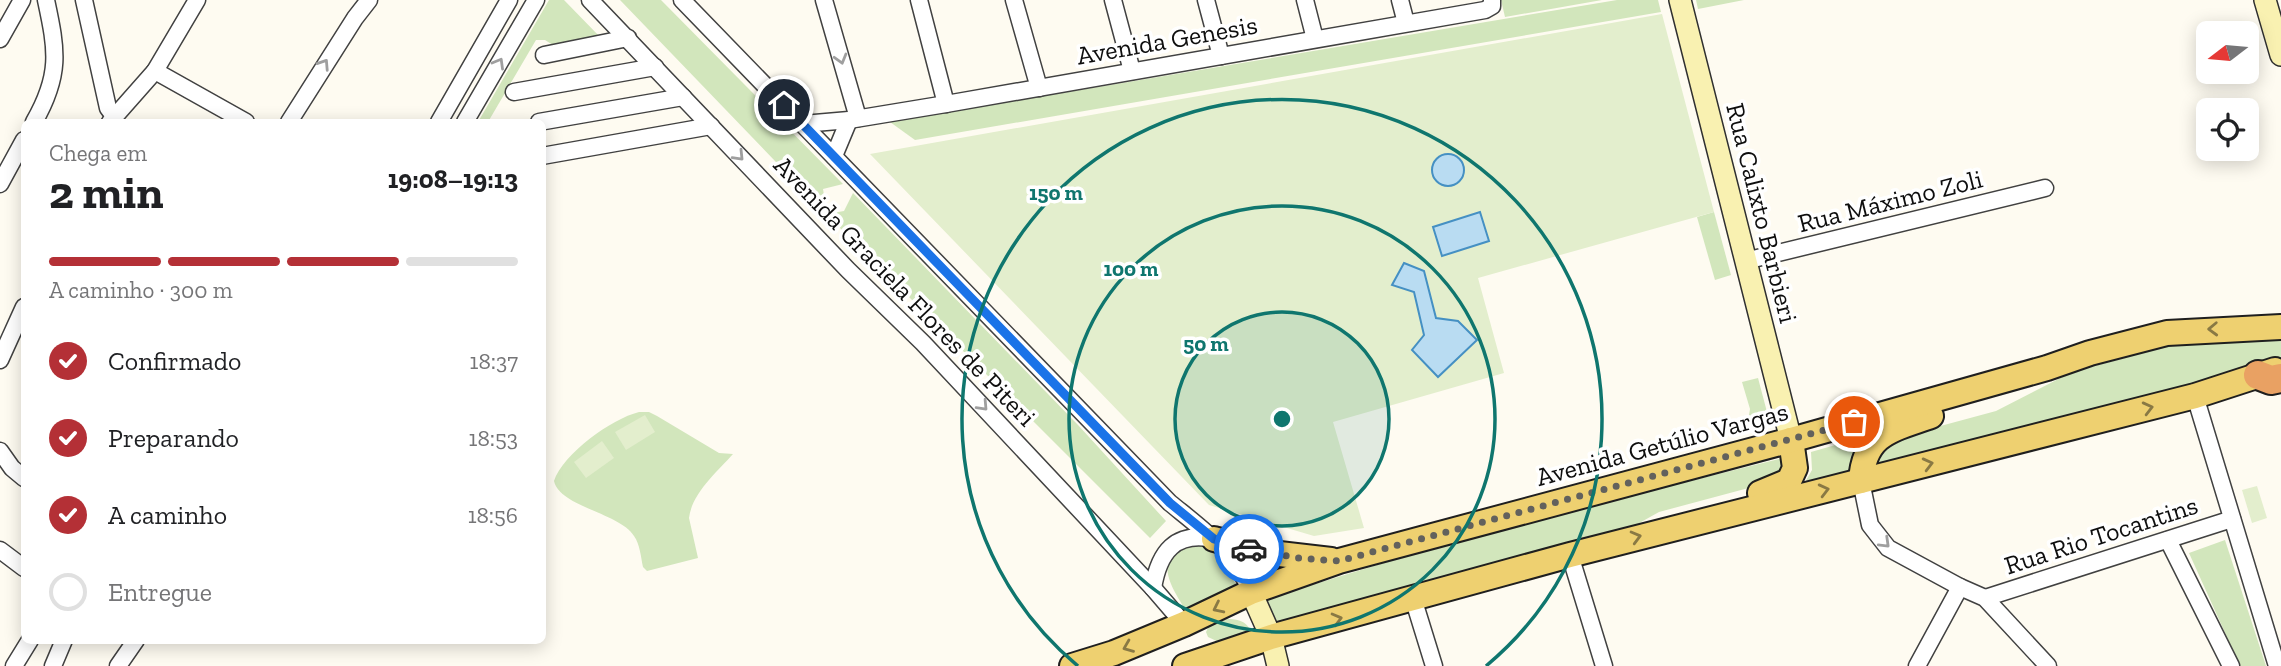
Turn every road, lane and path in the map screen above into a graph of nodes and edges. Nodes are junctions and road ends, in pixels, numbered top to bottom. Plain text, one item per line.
1 (22, 0) edge
2 (46, 0) edge
3 (84, 0) edge
4 (197, 0) edge
5 (369, 0) edge
6 (509, 0) edge
7 (536, 0) edge
8 (590, 0) edge
9 (682, 0) edge
10 (824, 0) edge
11 (919, 0) edge
12 (1014, 0) edge
13 (1113, 0) edge
14 (1206, 0) edge
15 (1305, 0) edge
16 (1400, 0) edge
17 (1680, 0) edge
18 (2265, 0) edge
19 (1492, 3) edge
20 (1406, 23) junction
21 (2277, 28) edge
22 (628, 38) junction
23 (0, 39) edge
24 (1315, 39) junction
25 (544, 55) dead end
26 (2281, 55) edge
27 (1221, 56) junction
28 (654, 67) junction
29 (156, 71) junction
30 (1132, 71) junction
31 (1039, 88) junction
32 (514, 92) dead end
33 (683, 97) junction
34 (946, 104) junction
35 (36, 119) edge
36 (112, 119) edge
37 (241, 119) edge
38 (291, 119) edge
39 (441, 119) edge
40 (467, 119) edge
41 (854, 119) junction
42 (546, 121) edge
43 (803, 124) junction
44 (710, 126) junction
45 (21, 146) edge
46 (546, 155) edge
47 (834, 156) junction
48 (0, 184) edge
49 (2046, 188) dead end
50 (1745, 261) junction
51 (21, 314) edge
52 (2281, 327) edge
53 (0, 360) edge
54 (2047, 368) junction
55 (2273, 374) edge
56 (2195, 396) junction
57 (1791, 440) junction
58 (0, 452) edge
59 (21, 476) edge
60 (1861, 481) junction
61 (1170, 503) junction
62 (1710, 517) junction
63 (2232, 519) junction
64 (1214, 539) junction
65 (1181, 540) junction
66 (2168, 540) junction
67 (0, 550) edge
68 (1570, 555) junction
69 (1339, 561) junction
70 (21, 566) edge
71 (1960, 587) junction
72 (1153, 588) junction
73 (1251, 592) junction
74 (1413, 598) junction
75 (1985, 598) junction
76 (1184, 624) junction
77 (1271, 637) junction
78 (28, 644) edge
79 (62, 644) edge
80 (133, 644) edge
81 (1220, 654) junction
82 (14, 666) edge
83 (53, 666) edge
84 (118, 666) edge
85 (1072, 666) edge
86 (1185, 666) edge
87 (1278, 666) edge
88 (1434, 666) edge
89 (1604, 666) edge
90 (1917, 666) edge
91 (2048, 666) edge
92 (2231, 666) edge
93 (2277, 666) edge

1 - 23 street
2 - 35 street
3 - 36 street
4 - 29 street
38 -> 5 street
6 - 39 street
40 -> 7 street
8 - 22 street, Avenida Graciela Flores de Piteri
9 - 43 street, Avenida Graciela Flores de Piteri
10 -> 41 street
11 - 34 street
12 - 31 street
13 - 30 street
14 - 27 street
15 - 24 street
16 - 20 street
17 - 50 street, Rua Calixto Barbieri
18 - 21 street
19 - 20 street, Avenida Genesis
20 - 24 street, Avenida Genesis
21 - 26 street
22 - 25 street
22 - 28 street, Avenida Graciela Flores de Piteri
24 - 27 street, Avenida Genesis
27 - 30 street, Avenida Genesis
28 - 32 street
28 - 33 street, Avenida Graciela Flores de Piteri
29 - 36 street
29 - 37 street
30 - 31 street, Avenida Genesis
31 - 34 street, Avenida Genesis
33 - 42 street
33 - 44 street, Avenida Graciela Flores de Piteri
34 - 41 street, Avenida Genesis
41 - 43 street, Avenida Genesis
41 - 47 street
43 - 47 street, Avenida Graciela Flores de Piteri
44 - 46 street
44 -> 72 street, Avenida Graciela Flores de Piteri
45 - 48 street
47 - 61 street, Avenida Graciela Flores de Piteri
49 - 50 street, Rua Máximo Zoli
50 - 57 street, Rua Calixto Barbieri
51 - 53 street
52 -> 54 main road, Avenida Getúlio Vargas
54 - 57 main road, Avenida Getúlio Vargas
54 - 60 main road
55 - 56 main road
60 -> 56 main road
56 - 63 street
57 - 62 main road
57 - 69 main road, Avenida Getúlio Vargas
58 - 59 street
62 -> 60 main road
60 -> 71 street
61 - 64 street, Avenida Graciela Flores de Piteri
61 - 65 street, Avenida Graciela Flores de Piteri
68 -> 62 main road
63 - 66 street, Rua Rio Tocantins
63 - 93 street
64 - 65 street
64 - 69 main road
64 - 73 street, Avenida Graciela Flores de Piteri
65 - 72 street
66 - 75 street, Rua Rio Tocantins
66 - 92 street
67 - 70 street
68 - 74 main road
68 - 89 street
69 - 73 main road, Avenida Getúlio Vargas
71 - 75 street
71 - 90 street
72 - 76 street, Avenida Graciela Flores de Piteri
73 -> 76 main road, Avenida Getúlio Vargas
73 - 77 street
77 -> 74 main road
74 - 88 street
75 - 91 street
76 - 81 main road
76 -> 85 main road, Avenida Getúlio Vargas
77 - 81 main road
77 - 87 street
78 - 82 street
79 - 83 street
80 - 84 street
81 - 86 main road

